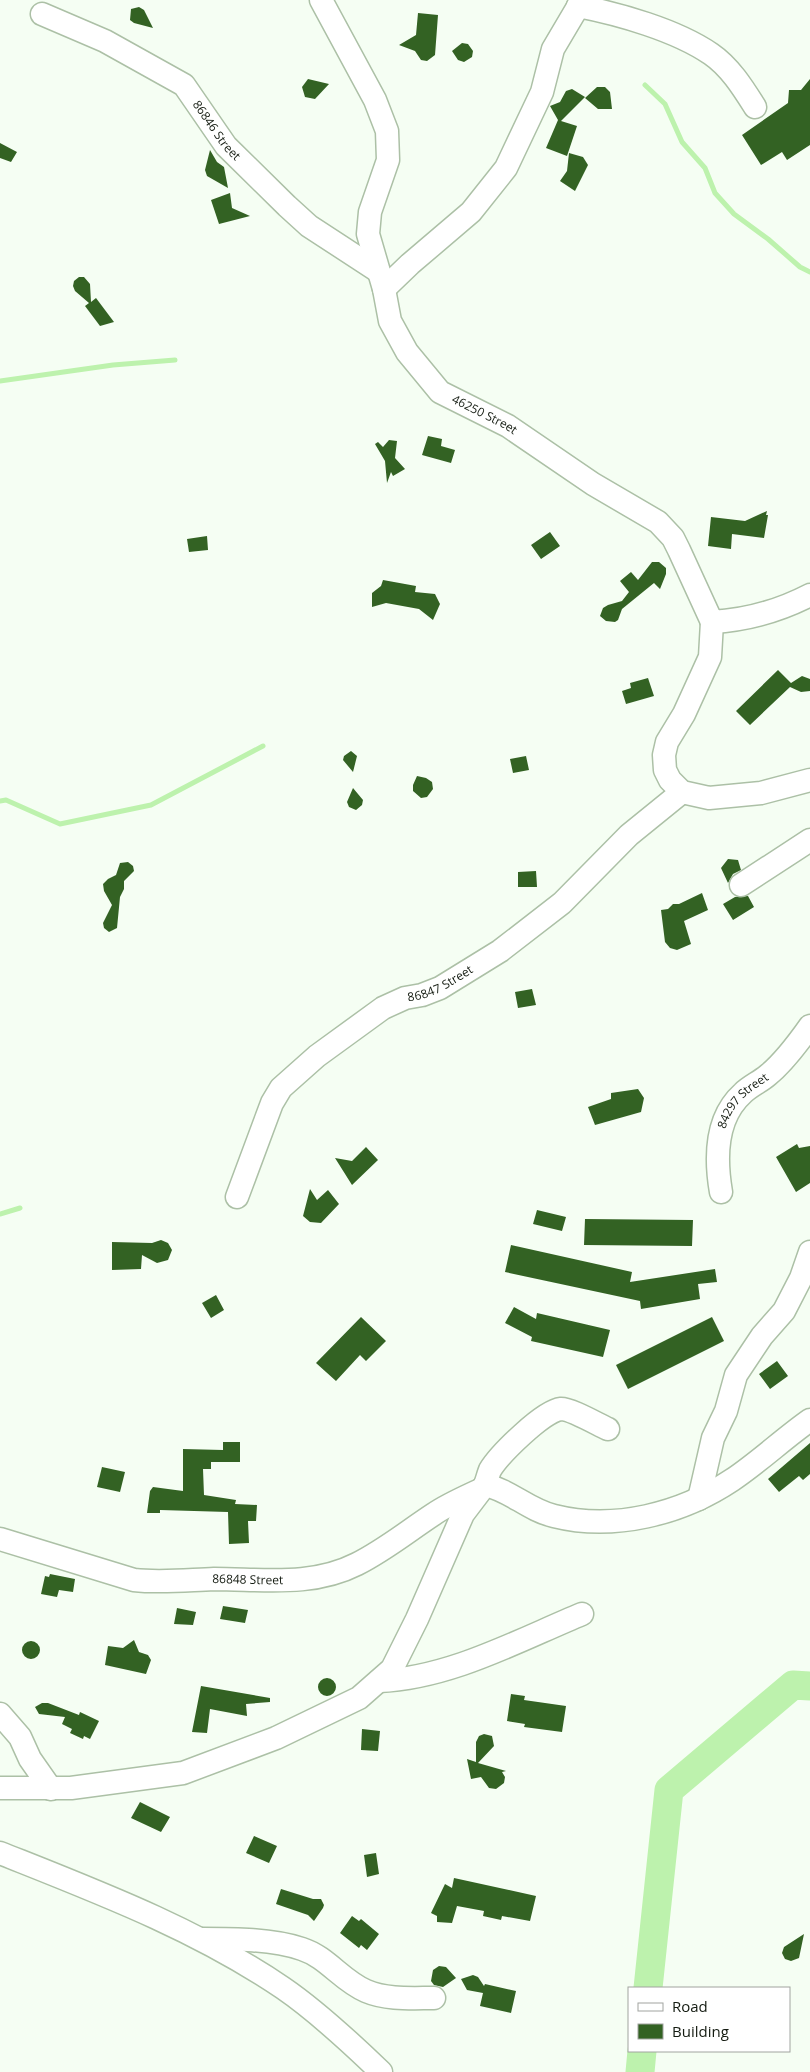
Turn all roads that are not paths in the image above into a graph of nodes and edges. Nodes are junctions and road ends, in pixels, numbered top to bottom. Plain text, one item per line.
1 (321, 0) edge
2 (580, 3) edge
3 (42, 14) dead end
4 (755, 107) dead end
5 (381, 280) junction
6 (810, 595) edge
7 (712, 622) junction
8 (810, 780) edge
9 (682, 792) junction
10 (810, 840) edge
11 (741, 885) dead end
12 (810, 1026) edge
13 (721, 1192) dead end
14 (237, 1197) dead end
15 (810, 1252) edge
16 (810, 1420) edge
17 (608, 1429) dead end
18 (482, 1488) junction
19 (699, 1499) junction
20 (0, 1539) edge
21 (582, 1614) dead end
22 (379, 1681) junction
23 (0, 1714) edge
24 (0, 1788) edge
25 (51, 1789) junction
26 (0, 1853) edge
27 (202, 1939) junction
28 (434, 1998) dead end
29 (382, 2072) edge

1 - 5 street, 46250 Street
2 - 4 street
2 - 5 street
3 - 5 street, 86846 Street
5 - 7 street, 46250 Street
6 - 7 street
7 - 9 street
8 - 9 street
9 - 14 street, 86847 Street
10 - 11 street
12 - 13 street, 84297 Street
15 - 19 street
16 - 19 street
17 - 18 street
18 - 19 street
18 - 20 street, 86848 Street
18 - 22 street
21 - 22 street
22 - 25 street
23 - 25 street
24 - 25 street
26 - 27 street
27 - 28 street
27 - 29 street

